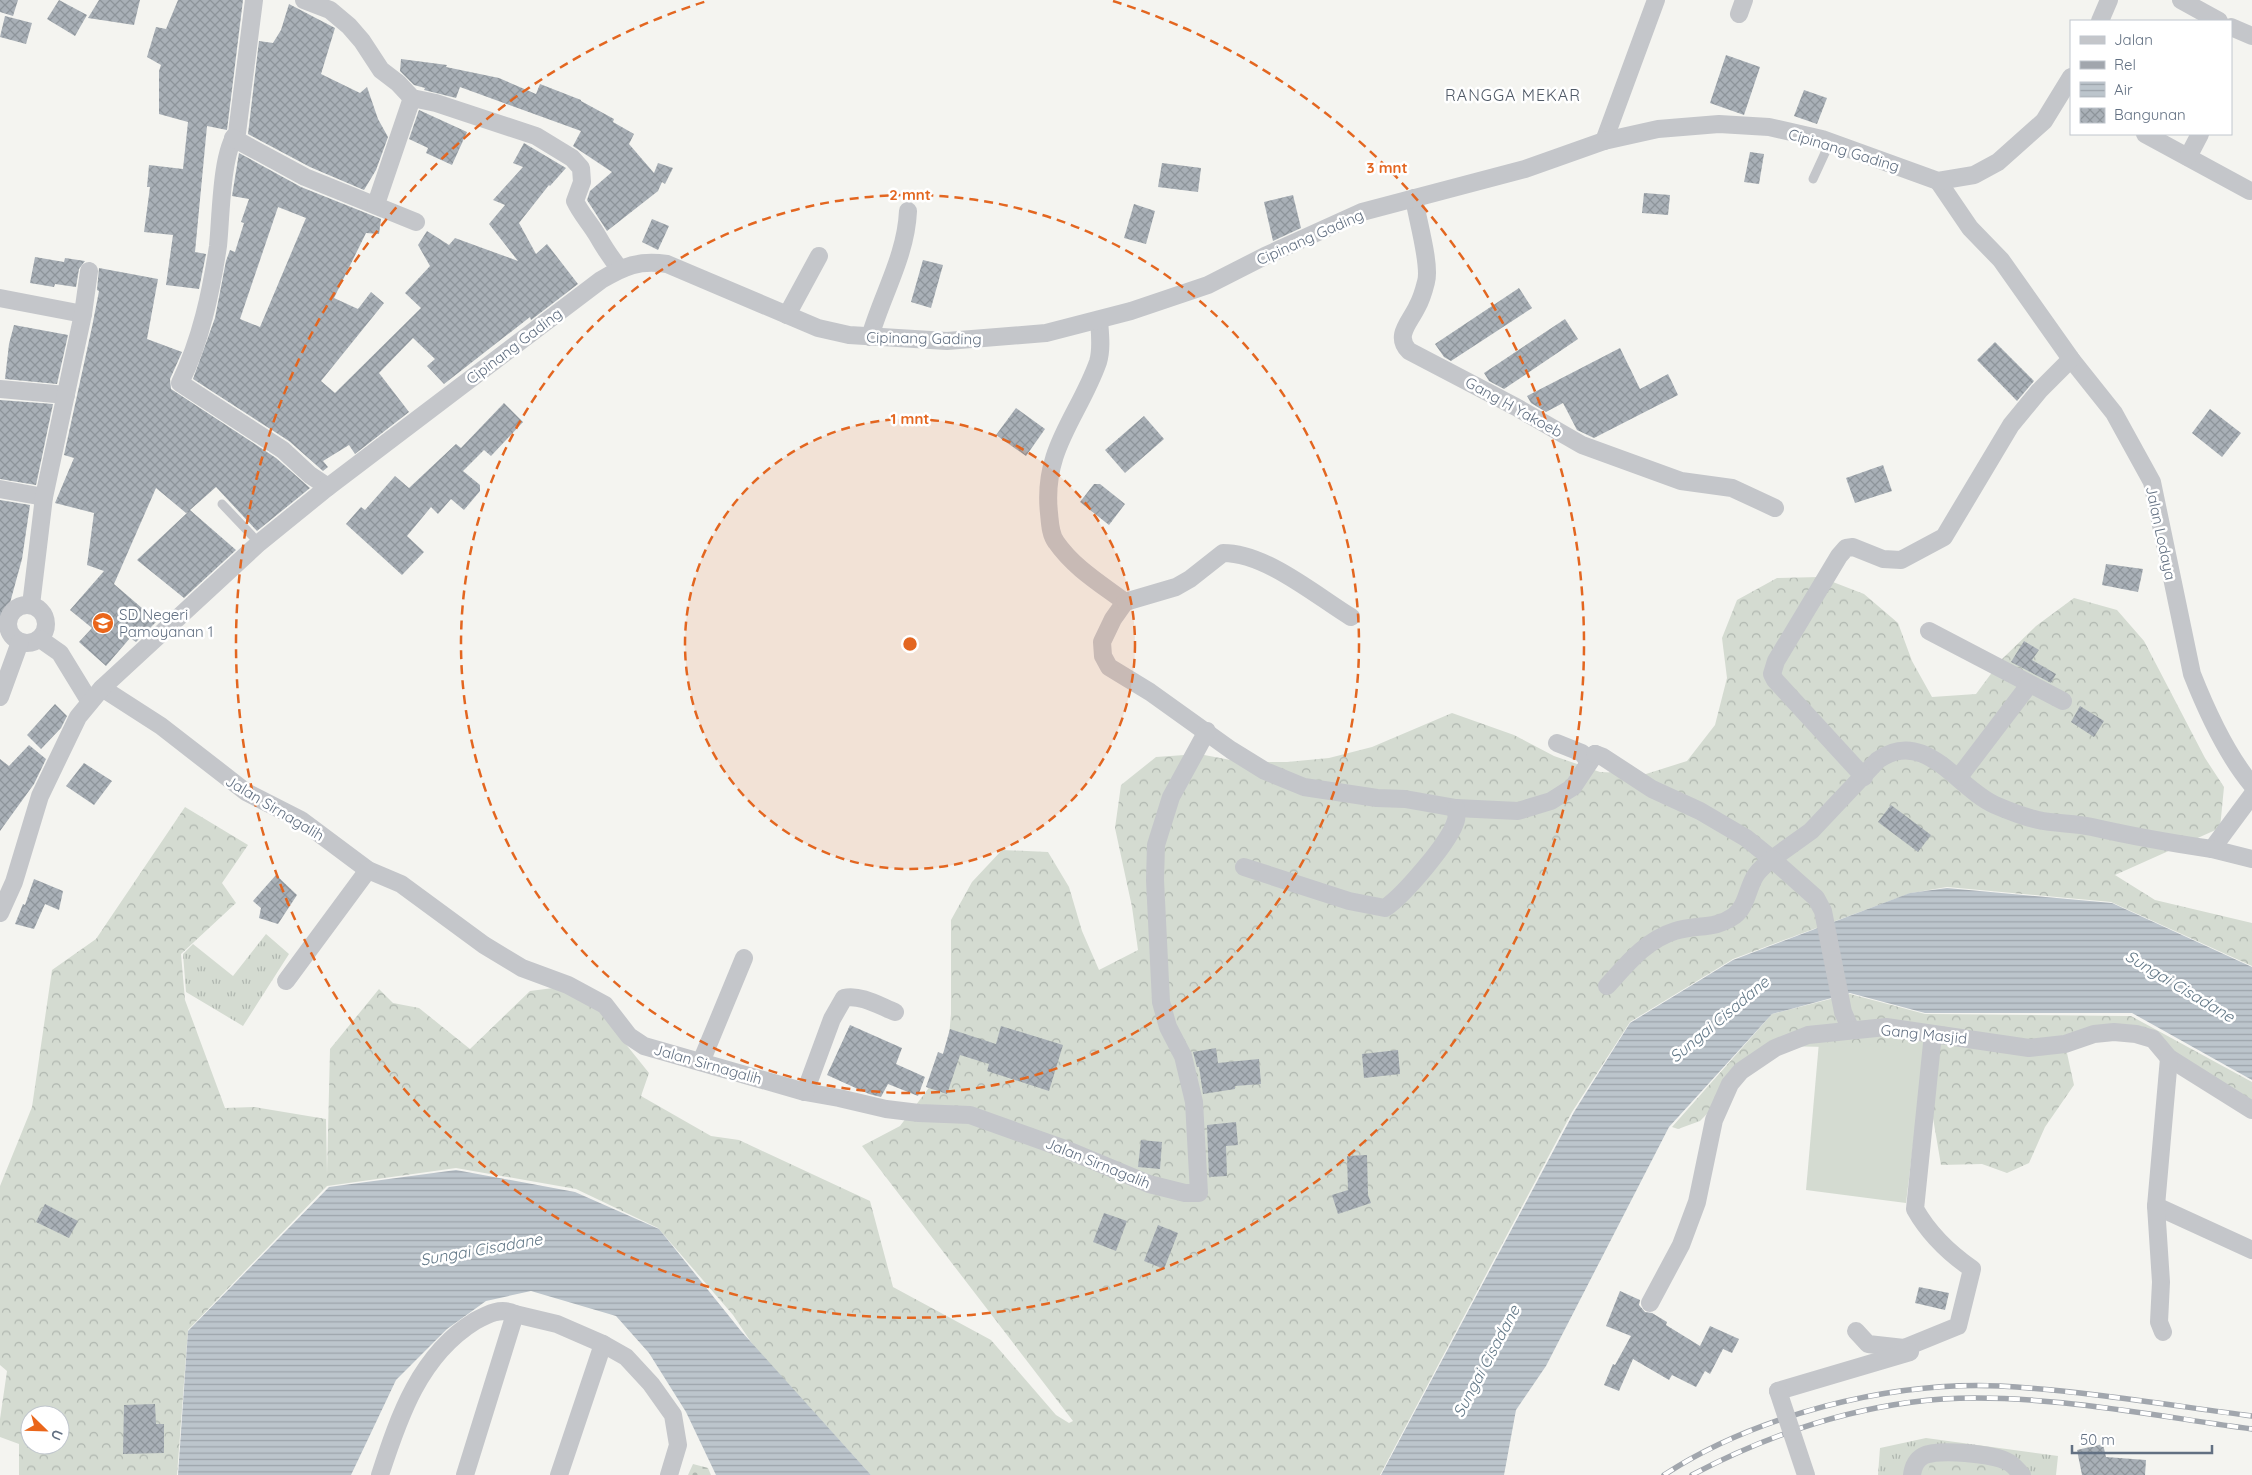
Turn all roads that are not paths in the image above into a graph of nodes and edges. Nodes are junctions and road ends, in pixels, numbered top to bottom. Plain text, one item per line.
1 (254, 0) edge
2 (304, 0) edge
3 (1656, 0) edge
4 (2109, 0) edge
5 (2181, 0) edge
6 (2100, 20) edge
7 (2217, 20) edge
8 (2232, 27) edge
9 (2252, 36) edge
10 (2068, 88) edge
11 (412, 98) junction
12 (2147, 135) edge
13 (2199, 135) edge
14 (232, 138) junction
15 (1604, 141) junction
16 (1830, 142) junction
17 (2188, 157) junction
18 (1813, 179) dead end
19 (1938, 181) junction
20 (2250, 191) dead end
21 (1414, 198) junction
22 (376, 204) junction
23 (908, 211) dead end
24 (416, 222) dead end
25 (819, 256) dead end
26 (620, 269) junction
27 (89, 271) dead end
28 (0, 298) edge
29 (83, 314) junction
30 (787, 315) junction
31 (1099, 320) junction
32 (870, 338) junction
33 (2071, 359) junction
34 (0, 389) edge
35 (66, 395) junction
36 (328, 487) junction
37 (0, 489) edge
38 (44, 497) junction
39 (222, 504) dead end
40 (1775, 508) dead end
41 (259, 543) junction
42 (1125, 602) junction
43 (31, 605) junction
44 (7, 607) edge
45 (1351, 617) dead end
46 (1929, 631) dead end
47 (40, 639) junction
48 (20, 642) junction
49 (2029, 685) junction
50 (102, 688) junction
51 (0, 697) edge
52 (2063, 701) dead end
53 (90, 702) junction
54 (1207, 731) junction
55 (1557, 743) dead end
56 (1595, 754) junction
57 (1864, 777) junction
58 (1959, 777) junction
59 (2252, 785) edge
60 (2252, 795) edge
61 (1456, 808) junction
62 (2212, 849) junction
63 (1772, 859) junction
64 (2252, 859) edge
65 (1244, 867) dead end
66 (368, 870) junction
67 (0, 913) edge
68 (744, 958) dead end
69 (286, 981) dead end
70 (1607, 986) dead end
71 (895, 1012) dead end
72 (1851, 1030) junction
73 (1933, 1034) junction
74 (2169, 1058) junction
75 (701, 1062) junction
76 (805, 1092) junction
77 (2252, 1110) edge
78 (2156, 1206) junction
79 (2252, 1250) edge
80 (1650, 1303) dead end
81 (515, 1314) junction
82 (1958, 1326) junction
83 (1856, 1331) dead end
84 (2163, 1332) dead end
85 (603, 1344) junction
86 (380, 1475) edge
87 (465, 1475) edge
88 (559, 1475) edge
89 (669, 1475) edge
90 (1806, 1475) edge
91 (1912, 1475) edge
92 (2022, 1475) edge

1 - 14 street
2 - 11 street
3 - 15 street
4 - 6 street
5 - 7 street
8 - 9 street
10 - 19 street, Cipinang Gading
11 - 22 street
11 - 26 street
12 - 17 street
13 - 17 street
14 - 22 street
14 - 36 street
15 - 16 street, Cipinang Gading
15 - 21 street, Cipinang Gading
16 - 18 lane
16 - 19 street, Cipinang Gading
17 - 20 street
19 - 33 street, Jalan Lodaya
21 - 31 street, Cipinang Gading
21 - 40 street, Gang H Yakoeb
22 - 24 street
23 - 32 street
25 - 30 street
26 - 30 street, Cipinang Gading
26 - 36 street, Cipinang Gading
27 - 29 street
28 - 29 street
29 - 35 street
30 - 32 street, Cipinang Gading
31 - 32 street, Cipinang Gading
31 - 42 street
33 - 57 street
33 - 59 street, Jalan Lodaya
34 - 35 street
35 - 38 street
36 - 41 street, Cipinang Gading
37 - 38 street
38 - 43 street
39 - 41 lane
41 - 50 street, Cipinang Gading
42 - 45 street
42 - 54 street
43 - 44 street
43 - 47 street
44 - 48 street
46 - 49 street
47 - 48 street
47 - 53 street
48 - 51 street
49 - 52 street
49 - 58 street
50 - 53 street, Cipinang Gading
50 - 66 street, Jalan Sirnagalih
53 - 67 street, Cipinang Gading
54 - 61 street
54 - 76 street, Jalan Sirnagalih
55 - 56 street
56 - 61 street
56 - 63 street
57 - 58 street
57 - 63 street
58 - 62 street
60 - 62 street
61 - 65 street
62 - 64 street
63 - 70 street
63 - 72 street
66 - 69 street
66 - 75 street, Jalan Sirnagalih
68 - 75 street
71 - 76 street
72 - 73 street, Gang Masjid
72 - 80 street, Gang Masjid
73 - 74 street, Gang Masjid
73 - 82 street
74 - 77 street, Gang Masjid
74 - 78 street
75 - 76 street, Jalan Sirnagalih
78 - 79 street
78 - 84 street
81 - 85 street
81 - 86 street
81 - 87 street
82 - 83 street
82 - 90 street, bridge
85 - 88 street
85 - 89 street
91 - 92 street

